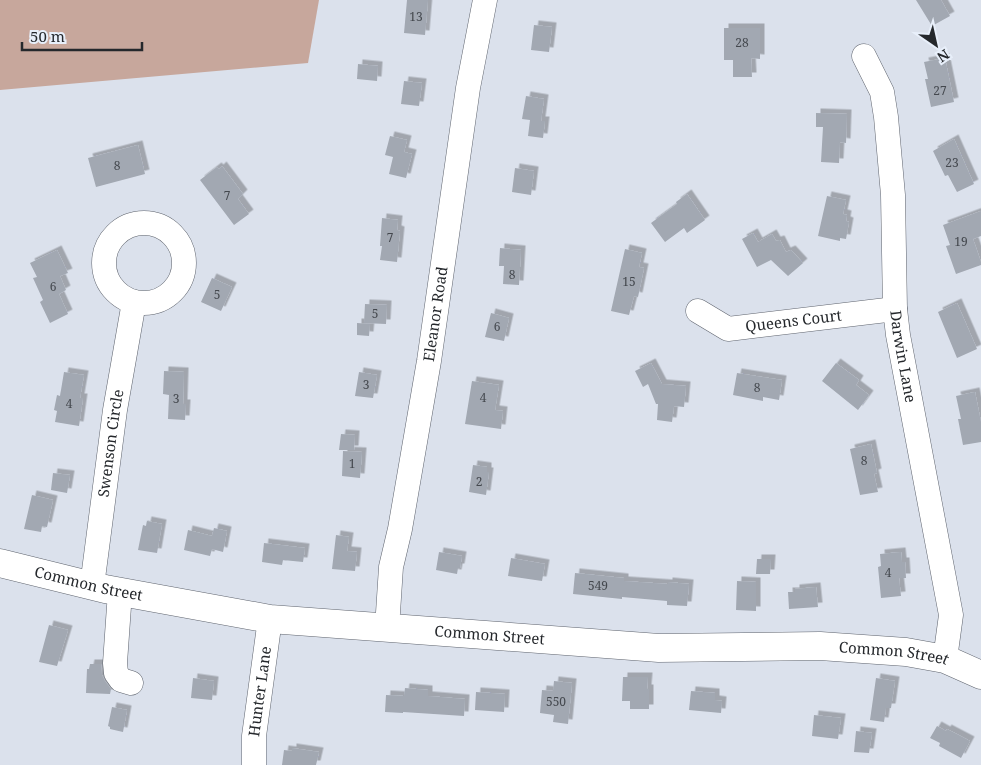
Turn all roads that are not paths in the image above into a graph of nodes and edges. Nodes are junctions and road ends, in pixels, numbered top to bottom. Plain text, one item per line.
1 (485, 0) edge
2 (864, 56) dead end
3 (134, 302) dead end
4 (895, 309) junction
5 (698, 311) dead end
6 (0, 563) edge
7 (92, 586) junction
8 (120, 592) junction
9 (270, 619) junction
10 (388, 628) junction
11 (945, 659) junction
12 (981, 676) edge
13 (131, 683) dead end
14 (254, 765) edge

1 - 10 street, Eleanor Road
2 - 4 street, Darwin Lane
3 - 7 street, Swenson Circle
4 - 5 street, Queens Court
4 - 11 street, Darwin Lane
6 - 7 main road, Common Street
7 - 8 main road, Common Street
8 - 9 main road, Common Street
8 - 13 street
9 - 10 main road, Common Street
9 - 14 street, Hunter Lane
10 - 11 main road, Common Street
11 - 12 main road, Common Street

